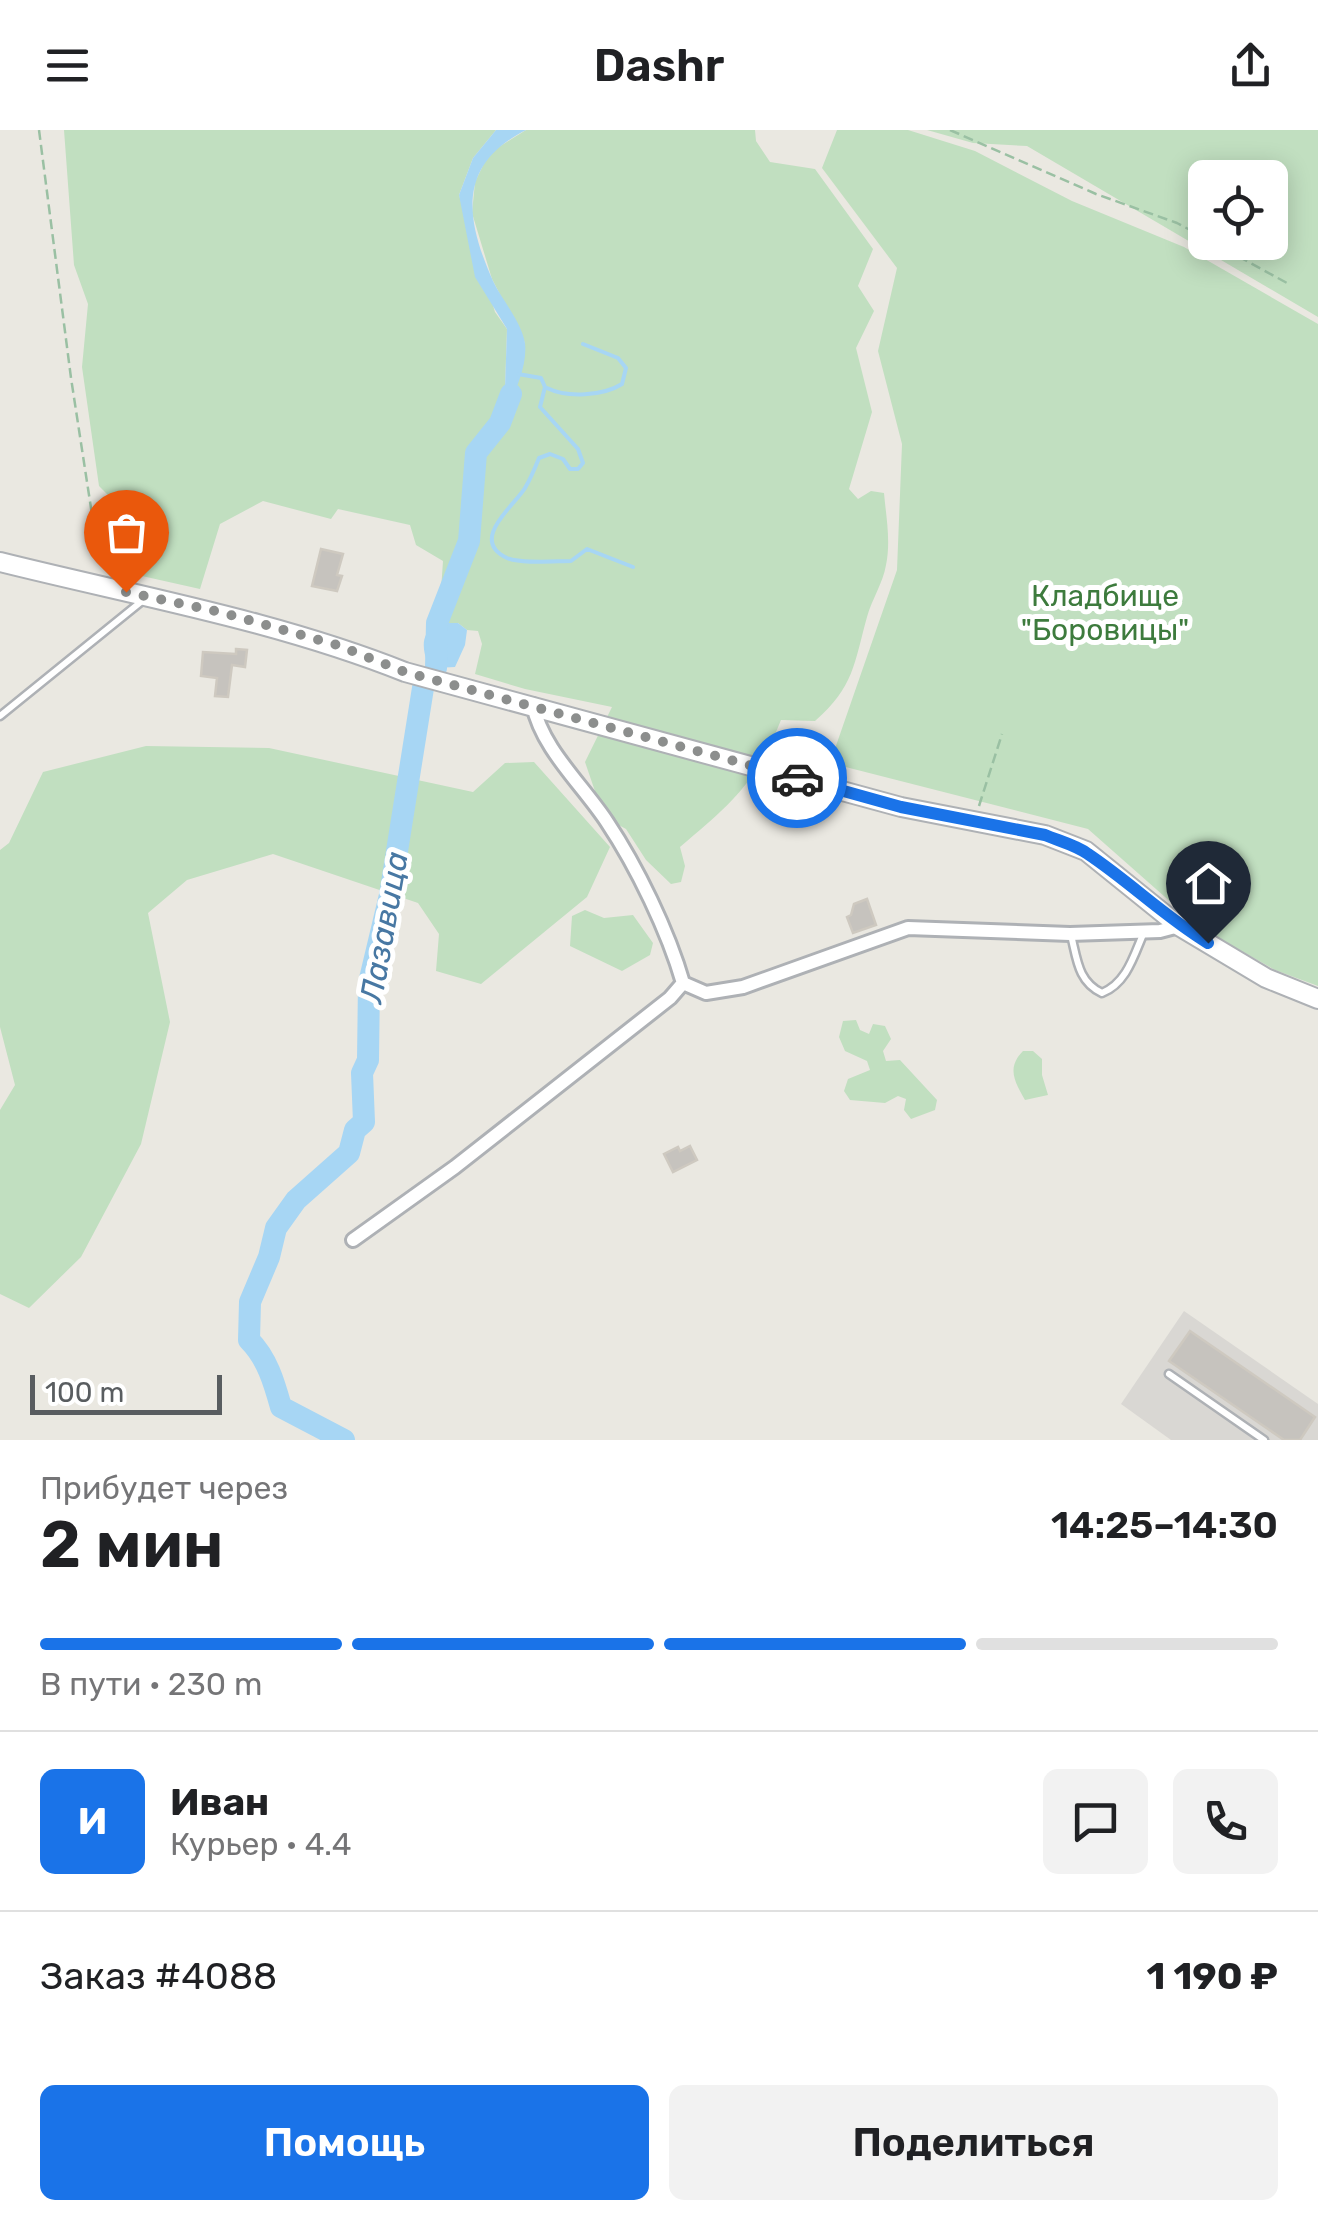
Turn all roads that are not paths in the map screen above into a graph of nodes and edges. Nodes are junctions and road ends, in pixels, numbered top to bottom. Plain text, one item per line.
1 (0, 562) edge
2 (147, 596) junction
3 (532, 705) junction
4 (0, 716) edge
5 (1178, 926) junction
6 (1144, 932) junction
7 (1070, 934) junction
8 (683, 982) junction
9 (1318, 999) edge
10 (353, 1240) dead end
11 (1169, 1374) dead end
12 (1264, 1440) edge

1 - 2 street
2 - 3 street
2 - 4 lane
3 - 5 street
3 - 8 street
5 - 6 street
5 - 9 street
6 - 7 street
6 - 7 lane
7 - 8 street
8 - 10 street
11 - 12 lane

